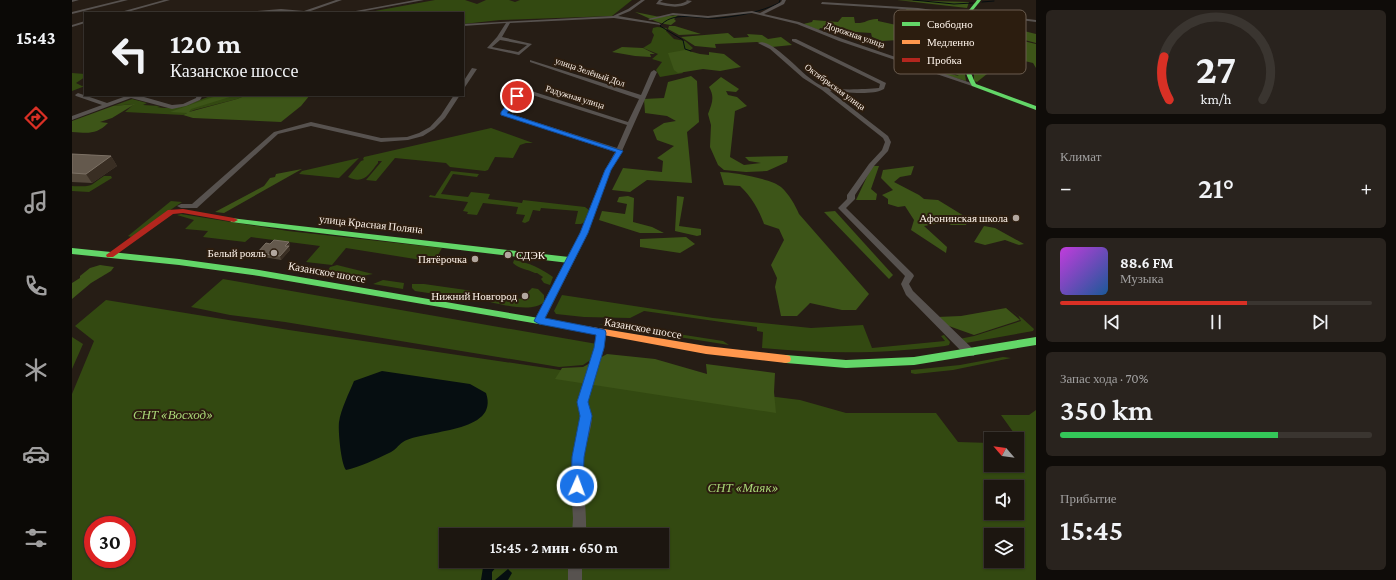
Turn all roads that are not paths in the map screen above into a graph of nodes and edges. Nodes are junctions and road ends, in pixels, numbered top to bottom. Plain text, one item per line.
1 (77, 0) edge
2 (126, 0) edge
3 (168, 0) edge
4 (340, 0) edge
5 (422, 0) edge
6 (643, 0) edge
7 (661, 0) edge
8 (688, 0) edge
9 (784, 0) edge
10 (883, 0) edge
11 (979, 0) edge
12 (72, 1) edge
13 (822, 3) dead end
14 (885, 7) junction
15 (933, 10) edge
16 (972, 10) edge
17 (123, 12) edge
18 (249, 12) edge
19 (304, 12) joint
20 (353, 12) edge
21 (755, 12) junction
22 (72, 13) edge
23 (614, 17) junction
24 (650, 20) dead end
25 (1026, 20) edge
26 (1036, 21) edge
27 (509, 22) junction
28 (84, 24) edge
29 (659, 24) dead end
30 (464, 25) edge
31 (72, 26) edge
32 (499, 38) junction
33 (794, 40) dead end
34 (760, 43) dead end
35 (894, 58) edge
36 (532, 61) dead end
37 (474, 69) dead end
38 (654, 72) dead end
39 (941, 74) edge
40 (969, 74) edge
41 (464, 84) edge
42 (974, 85) junction
43 (824, 89) junction
44 (84, 93) edge
45 (78, 95) junction
46 (133, 96) edge
47 (151, 96) edge
48 (200, 96) edge
49 (456, 96) edge
50 (72, 97) edge
51 (642, 98) junction
52 (143, 99) junction
53 (108, 105) junction
54 (1036, 108) edge
55 (72, 118) edge
56 (630, 124) junction
57 (620, 151) junction
58 (181, 206) dead end
59 (72, 251) edge
60 (110, 255) junction
61 (569, 260) junction
62 (539, 321) junction
63 (601, 333) junction
64 (1036, 341) edge
65 (970, 353) junction
66 (579, 528) edge
67 (574, 568) edge
68 (576, 580) edge

1 - 12 street
2 - 22 street
3 - 17 street
4 - 19 street
5 - 20 street
6 - 23 street
7 - 8 street
9 - 21 street
10 - 14 street
11 - 16 street
13 - 14 street
14 - 15 street
18 - 19 street
21 - 24 street
21 - 35 street, Дорожная улица
23 - 27 street
23 - 29 street
25 - 26 street
27 - 30 street
27 - 32 street
28 - 31 street
32 - 32 street
33 - 43 street, Октябрьская улица
34 - 43 street, Октябрьская улица
36 - 51 street, улица Зелёный Дол
37 - 41 street
38 - 51 street
39 - 42 street, Дорожная улица
40 - 42 street
42 - 54 street
43 - 65 street, Октябрьская улица
44 - 45 street
45 - 50 street
45 - 53 street
46 - 52 street
46 - 53 street
47 - 52 street
48 - 52 street
49 - 58 street
51 - 56 street
53 - 55 street
56 - 57 street
56 - 57 street, Радужная улица
57 - 61 street
59 - 60 street, Казанское шоссе
60 - 61 street, улица Красная Поляна
60 - 62 street, Казанское шоссе
61 - 62 street
62 - 63 street, Казанское шоссе
63 - 65 street, Казанское шоссе
63 - 66 street
64 - 65 street, Казанское шоссе
67 - 68 street

